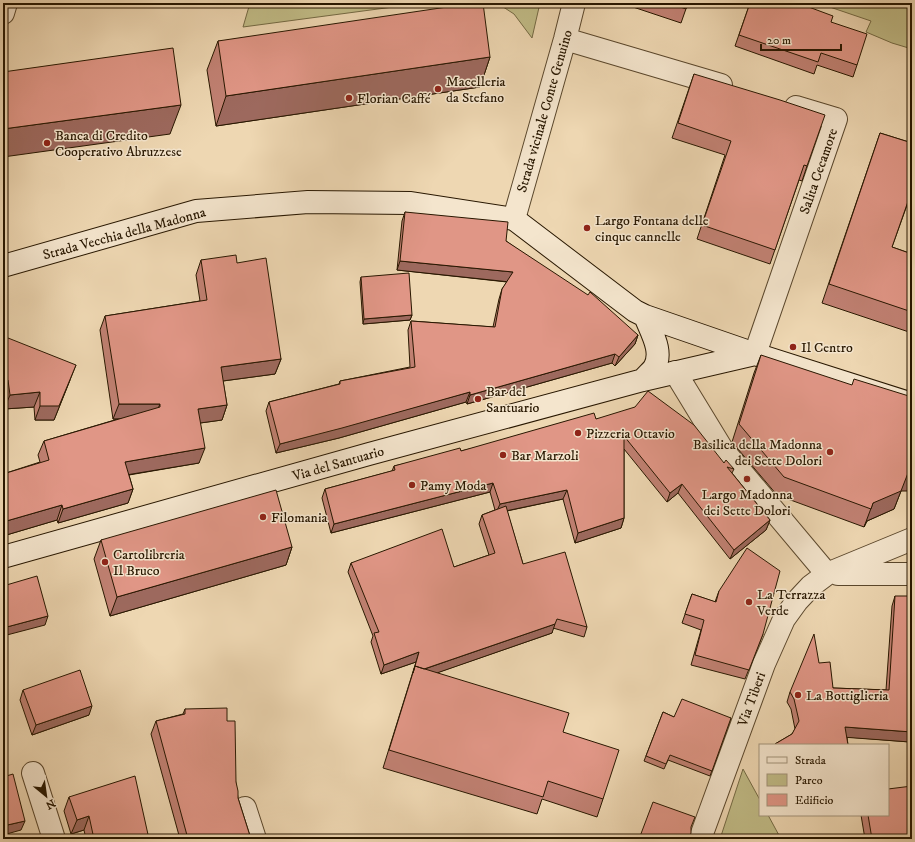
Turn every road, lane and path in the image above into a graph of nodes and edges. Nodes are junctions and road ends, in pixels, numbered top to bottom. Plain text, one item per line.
1 (6, 3) edge
2 (574, 3) edge
3 (3, 13) edge
4 (565, 39) junction
5 (738, 90) edge
6 (776, 101) edge
7 (514, 219) junction
8 (3, 266) edge
9 (645, 316) junction
10 (755, 354) junction
11 (675, 372) junction
12 (643, 380) junction
13 (912, 404) edge
14 (908, 538) edge
15 (3, 557) edge
16 (912, 566) edge
17 (827, 574) junction
18 (884, 574) junction
19 (912, 574) edge
20 (33, 773) dead end
21 (245, 808) dead end
22 (54, 839) edge
23 (255, 839) edge
24 (700, 839) edge

1 - 3 street
2 - 4 street, Strada vicinale Conte Genuino
4 - 5 street
4 - 7 street, Strada vicinale Conte Genuino
6 - 10 street, Salita Cecamore
7 - 8 street, Strada Vecchia della Madonna
7 - 9 street, Strada Vecchia della Madonna
9 - 10 street, Strada Vecchia della Madonna
9 - 12 street
10 - 11 street
10 - 13 street
11 - 12 street, Via del Santuario
11 - 17 street
12 - 15 street, Via del Santuario
14 - 17 street
16 - 18 street
17 - 18 street
17 - 24 street, Via Tiberi
18 - 19 street
20 - 22 street
21 - 23 street

